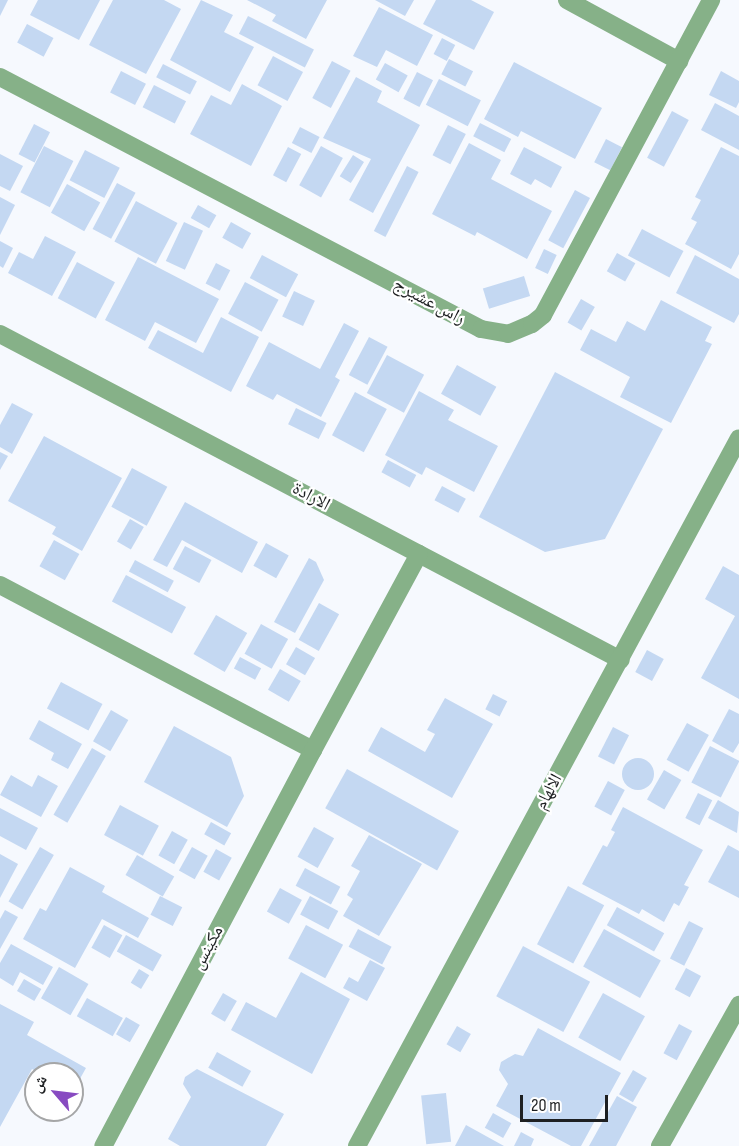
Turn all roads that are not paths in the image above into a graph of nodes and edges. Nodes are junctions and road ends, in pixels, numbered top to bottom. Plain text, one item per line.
1 (567, 0) edge
2 (711, 0) edge
3 (679, 61) junction
4 (0, 76) edge
5 (0, 334) edge
6 (739, 438) edge
7 (419, 554) junction
8 (1, 587) edge
9 (621, 660) junction
10 (313, 750) junction
11 (739, 1005) edge
12 (103, 1146) edge
13 (357, 1146) edge
14 (660, 1146) edge

1 - 3 street
2 - 3 street, راس عشيرج
3 - 4 street, راس عشيرج
5 - 7 street, الارادة
6 - 9 street, الالهام
7 - 9 street, الارادة
7 - 10 street, مكينس
8 - 10 street
9 - 13 street, الالهام
10 - 12 street, مكينس
11 - 14 street

